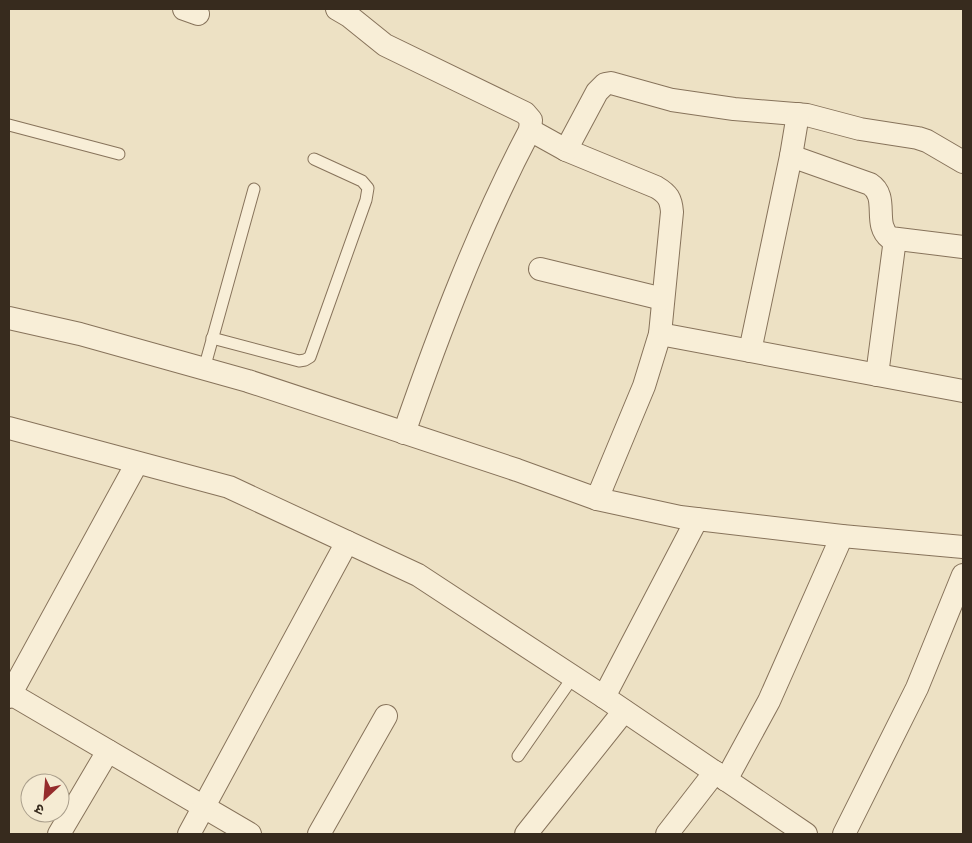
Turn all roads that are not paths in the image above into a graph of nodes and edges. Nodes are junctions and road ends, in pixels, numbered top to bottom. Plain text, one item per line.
1 (337, 9) edge
2 (798, 114) junction
3 (9, 125) edge
4 (530, 130) junction
5 (566, 150) junction
6 (119, 154) dead end
7 (791, 156) junction
8 (314, 159) dead end
9 (963, 162) edge
10 (254, 189) dead end
11 (895, 239) junction
12 (963, 247) edge
13 (540, 269) dead end
14 (663, 299) junction
15 (9, 318) edge
16 (660, 334) junction
17 (212, 338) junction
18 (750, 351) junction
19 (204, 368) junction
20 (877, 375) junction
21 (963, 390) edge
22 (9, 428) edge
23 (404, 433) junction
24 (138, 463) junction
25 (597, 499) junction
26 (697, 519) junction
27 (842, 536) junction
28 (347, 542) junction
29 (963, 547) edge
30 (963, 575) edge
31 (573, 677) junction
32 (10, 695) edge
33 (604, 697) junction
34 (624, 711) junction
35 (386, 716) dead end
36 (108, 750) junction
37 (518, 756) dead end
38 (720, 776) junction
39 (204, 807) junction
40 (59, 834) edge
41 (189, 834) edge
42 (250, 834) edge
43 (319, 834) edge
44 (526, 834) edge
45 (667, 834) edge
46 (804, 834) edge
47 (844, 834) edge

1 - 4 street
2 - 5 street
2 - 7 street
2 - 9 street
3 - 6 lane
4 - 5 street
4 - 23 street
5 - 14 street
7 - 11 street
7 - 18 street
8 - 17 lane
10 - 17 lane
11 - 12 street
11 - 20 street
13 - 14 street
14 - 16 street
15 - 19 street
16 - 18 street
16 - 25 street
17 - 19 lane
18 - 20 street
19 - 23 street
20 - 21 street
22 - 24 street
23 - 25 street
24 - 28 street
24 - 32 street
25 - 26 street
26 - 27 street
26 - 33 street
27 - 29 street
27 - 38 street
28 - 31 street
28 - 39 street
30 - 47 street
31 - 33 street
31 - 37 lane
32 - 36 street
33 - 34 street
34 - 38 street
34 - 44 street
35 - 43 street
36 - 39 street
36 - 40 street
38 - 45 street
38 - 46 street
39 - 41 street
39 - 42 street

